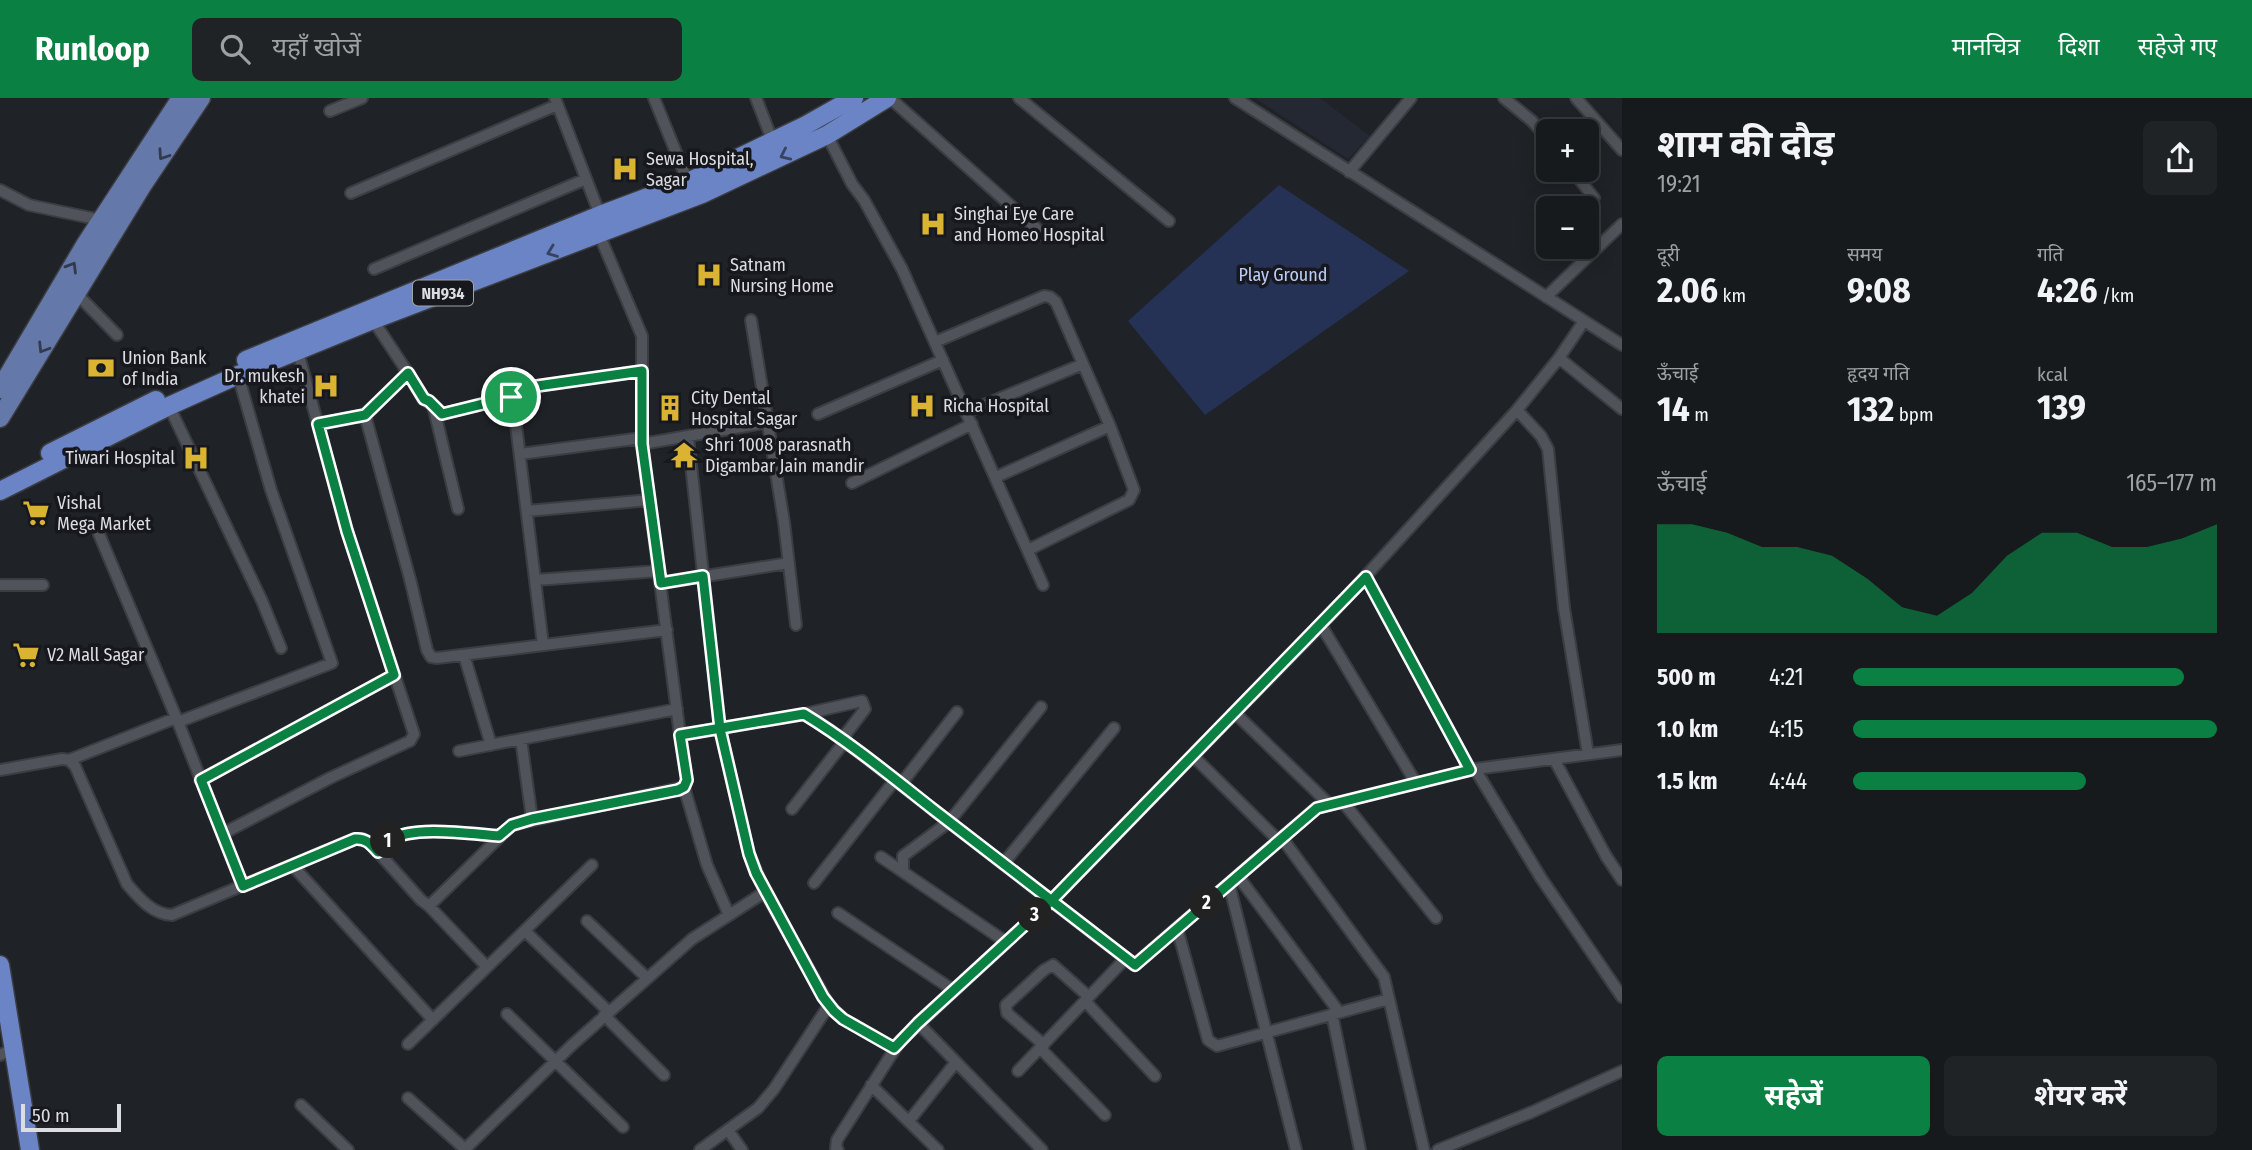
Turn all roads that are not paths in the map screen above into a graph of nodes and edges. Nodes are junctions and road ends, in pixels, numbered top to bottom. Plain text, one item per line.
1 (181, 98) edge
2 (201, 98) edge
3 (362, 98) edge
4 (654, 98) edge
5 (756, 98) edge
6 (855, 98) edge
7 (889, 98) edge
8 (1019, 98) edge
9 (1235, 98) edge
10 (1411, 98) edge
11 (1504, 98) edge
12 (1576, 98) edge
13 (556, 102) edge
14 (330, 111) dead end
15 (1536, 125) edge
16 (827, 135) junction
17 (773, 142) junction
18 (1622, 150) edge
19 (1349, 172) junction
20 (586, 179) junction
21 (688, 182) junction
22 (1581, 182) edge
23 (0, 190) edge
24 (351, 193) dead end
25 (1592, 196) edge
26 (600, 215) junction
27 (101, 220) junction
28 (1169, 221) dead end
29 (1622, 224) edge
30 (599, 234) junction
31 (1046, 237) dead end
32 (374, 269) dead end
33 (77, 294) junction
34 (1546, 297) junction
35 (373, 320) junction
36 (751, 320) dead end
37 (1584, 321) junction
38 (117, 335) dead end
39 (935, 342) junction
40 (1622, 345) edge
41 (298, 352) junction
42 (1559, 358) junction
43 (943, 360) junction
44 (1083, 364) junction
45 (642, 371) junction
46 (408, 373) junction
47 (238, 375) junction
48 (0, 388) edge
49 (511, 397) junction
50 (433, 405) junction
51 (169, 406) junction
52 (1622, 409) edge
53 (1517, 410) junction
54 (967, 412) junction
55 (818, 414) dead end
56 (365, 415) junction
57 (0, 418) edge
58 (769, 422) junction
59 (318, 424) junction
60 (972, 425) junction
61 (1110, 426) junction
62 (688, 437) junction
63 (642, 441) junction
64 (520, 454) junction
65 (996, 477) junction
66 (0, 479) edge
67 (852, 483) dead end
68 (0, 491) edge
69 (650, 500) junction
70 (458, 509) dead end
71 (527, 511) junction
72 (99, 534) dead end
73 (1028, 550) junction
74 (789, 564) junction
75 (703, 576) junction
76 (660, 577) junction
77 (1366, 577) junction
78 (535, 580) junction
79 (0, 585) edge
80 (43, 585) dead end
81 (1043, 585) dead end
82 (796, 625) dead end
83 (1321, 625) junction
84 (667, 630) junction
85 (543, 645) junction
86 (281, 648) dead end
87 (464, 655) junction
88 (394, 675) junction
89 (1041, 707) dead end
90 (677, 709) junction
91 (957, 712) dead end
92 (1235, 713) junction
93 (804, 714) junction
94 (177, 720) junction
95 (1114, 728) dead end
96 (720, 729) junction
97 (680, 735) junction
98 (521, 739) junction
99 (843, 740) junction
100 (491, 745) junction
101 (1622, 750) edge
102 (458, 751) dead end
103 (1588, 754) junction
104 (1193, 756) junction
105 (1554, 759) junction
106 (69, 760) junction
107 (1472, 769) junction
108 (0, 770) edge
109 (201, 780) junction
110 (898, 782) junction
111 (1416, 783) junction
112 (684, 787) junction
113 (1343, 802) junction
114 (1330, 805) junction
115 (792, 809) dead end
116 (532, 819) junction
117 (949, 822) junction
118 (222, 834) junction
119 (499, 836) junction
120 (1280, 840) junction
121 (378, 852) junction
122 (881, 857) dead end
123 (1003, 864) junction
124 (592, 865) dead end
125 (293, 866) junction
126 (903, 872) junction
127 (1233, 880) junction
128 (1622, 880) edge
129 (814, 883) dead end
130 (243, 886) junction
131 (765, 892) junction
132 (1051, 901) junction
133 (429, 906) junction
134 (838, 913) dead end
135 (729, 915) junction
136 (1436, 918) dead end
137 (587, 922) dead end
138 (1177, 928) junction
139 (525, 931) junction
140 (1006, 942) junction
141 (1126, 958) junction
142 (0, 965) edge
143 (487, 967) junction
144 (647, 978) junction
145 (953, 990) junction
146 (1622, 997) edge
147 (1087, 999) junction
148 (1389, 999) junction
149 (830, 1005) junction
150 (606, 1013) junction
151 (1335, 1013) junction
152 (507, 1014) dead end
153 (433, 1020) junction
154 (918, 1023) junction
155 (1267, 1032) junction
156 (408, 1044) dead end
157 (1042, 1046) junction
158 (894, 1048) junction
159 (7, 1052) edge
160 (555, 1061) junction
161 (956, 1062) junction
162 (1018, 1071) dead end
163 (1622, 1071) edge
164 (664, 1075) dead end
165 (1155, 1076) dead end
166 (871, 1085) junction
167 (408, 1098) dead end
168 (301, 1105) dead end
169 (1105, 1115) dead end
170 (909, 1121) junction
171 (623, 1127) dead end
172 (728, 1130) junction
173 (465, 1149) edge
174 (30, 1150) edge
175 (348, 1150) edge
176 (700, 1150) edge
177 (742, 1150) edge
178 (838, 1150) edge
179 (938, 1150) edge
180 (1042, 1150) edge
181 (1296, 1150) edge
182 (1360, 1150) edge
183 (1424, 1150) edge
184 (1438, 1150) edge

1 - 27 main road
2 -> 33 main road
3 - 14 street
4 - 21 street
5 - 17 street
6 - 17 highway, NH934
7 - 16 highway, NH934
7 - 31 street
8 - 28 street
9 - 19 street
10 - 19 street
11 - 15 street
12 - 18 street
13 - 20 street
13 - 24 street
16 -> 30 highway, NH934
16 - 39 street
17 - 21 highway, NH934
19 - 34 street
20 - 26 street
20 - 32 street
21 - 26 highway, NH934
22 - 25 street
23 - 27 street
26 - 30 street
26 - 66 highway, NH934
48 -> 27 main road
29 - 34 street
30 -> 35 highway, NH934
30 - 45 street
33 - 38 street
33 -> 57 main road
34 - 37 street
35 - 41 highway, NH934
35 - 46 street
36 - 58 street
37 - 40 street
37 - 42 street
39 - 43 street
39 - 44 street
41 - 47 highway, NH934
41 - 59 street
42 - 52 street
42 - 53 street
43 - 54 street
43 - 55 street
44 - 54 street
44 - 61 street
45 - 49 street
45 - 63 street
46 - 50 street
46 - 56 street
47 - 51 highway, NH934
47 - 94 street
49 - 50 street
49 - 64 street
50 - 70 street
51 - 68 highway, NH934
51 - 86 street
53 - 77 street
53 - 103 street
54 - 60 street
56 - 59 street
56 - 87 street
58 - 62 street
58 - 74 street
59 - 88 street
60 - 65 street
60 - 67 street
61 - 65 street
61 - 73 street
62 - 63 street
62 - 75 street
63 - 64 street
63 - 69 street
64 - 71 street
65 - 73 street
69 - 71 street
69 - 76 street
71 - 78 street
72 - 94 street
73 - 81 street
74 - 75 street
74 - 82 street
75 - 76 street
75 - 96 street
76 - 78 street
76 - 84 street
77 - 83 street
77 - 107 street
78 - 85 street
79 - 80 street
83 - 92 street
83 - 111 street
84 - 85 street
84 - 90 street
85 - 87 street
87 - 100 street
88 - 109 street
88 - 118 street
89 - 117 street
90 - 97 street
90 - 98 street
91 - 110 street
92 - 104 street
92 - 114 street
93 - 96 street
93 - 99 street
93 - 99 street
94 - 106 street
94 - 109 street
95 - 123 street
96 - 97 street
96 - 131 street
97 - 112 street
98 - 100 street
98 - 116 street
99 - 110 street
99 - 115 street
100 - 102 street
101 - 103 street
103 - 105 street
104 - 120 street
104 - 132 street
105 - 107 street
105 - 128 street
106 - 108 street
106 - 130 street
107 - 111 street
107 - 146 street
109 - 118 street
110 - 117 street
110 - 129 street
111 - 113 street
112 - 116 street
112 - 135 street
113 - 114 street
113 - 136 street
114 - 120 street
116 - 119 street
117 - 123 street
117 - 126 street
118 - 130 street
119 - 121 street
119 - 133 street
120 - 127 street
120 - 148 street
121 - 125 street
121 - 133 street
122 - 126 street
123 - 132 street
124 - 139 street
125 - 130 street
125 - 153 street
126 - 140 street
127 - 138 street
127 - 151 street
127 - 155 street
131 - 135 street
131 - 149 street
132 - 140 street
132 - 141 street
133 - 143 street
134 - 145 street
135 - 144 street
137 - 144 street
138 - 141 street
138 - 155 street
139 - 143 street
139 - 150 street
140 - 145 street
141 - 147 street
142 - 159 highway
143 - 153 street
144 - 150 street
145 - 154 street
147 - 157 street
147 - 157 street
147 - 165 street
148 - 151 street
148 - 183 street
149 - 158 street
149 - 172 street
150 - 160 street
150 - 164 street
151 - 155 street
151 - 182 street
152 - 160 street
153 - 156 street
154 - 158 street
154 - 161 street
155 - 181 street
157 - 162 street
157 - 169 street
158 - 166 street
159 - 174 highway
160 - 171 street
160 - 173 street
161 - 170 street
161 - 180 street
163 - 184 street
166 - 170 street
166 - 178 street
167 - 173 street
168 - 175 street
170 - 179 street
172 - 176 street
172 - 177 street

